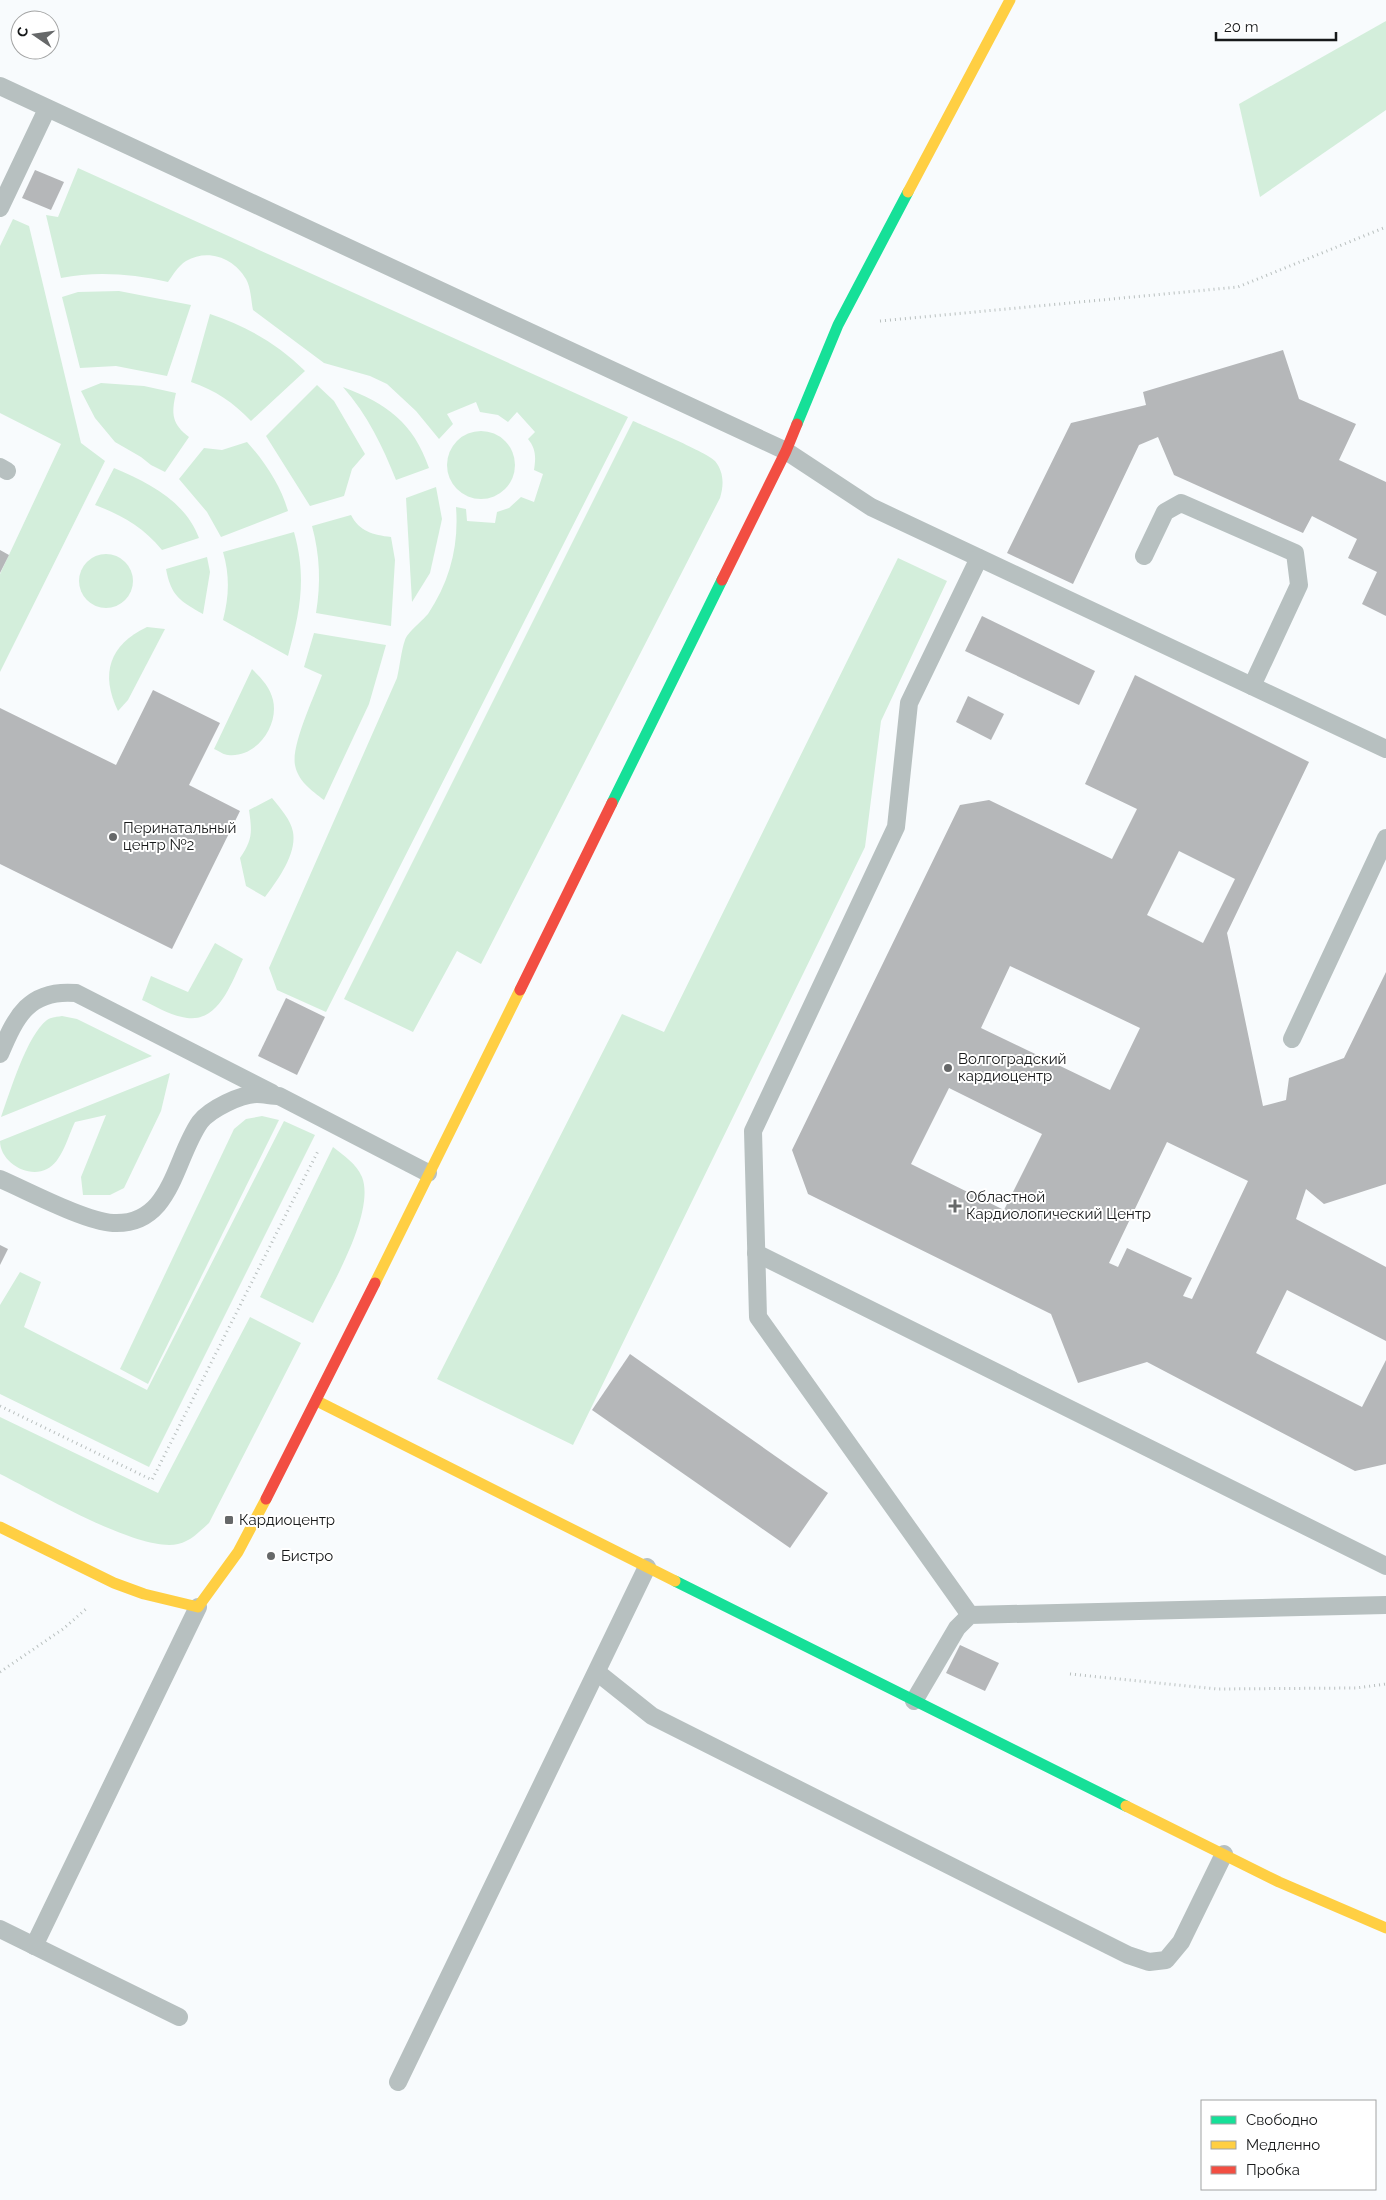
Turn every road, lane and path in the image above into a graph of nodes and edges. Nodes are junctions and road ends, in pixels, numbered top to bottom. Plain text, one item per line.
1 (1010, 0) edge
2 (0, 86) edge
3 (47, 109) junction
4 (0, 208) edge
5 (1386, 227) edge
6 (838, 325) junction
7 (786, 451) junction
8 (1144, 556) dead end
9 (979, 558) junction
10 (1252, 686) junction
11 (1386, 750) edge
12 (1386, 838) edge
13 (1292, 1039) dead end
14 (0, 1054) edge
15 (279, 1096) junction
16 (332, 1124) junction
17 (428, 1173) junction
18 (0, 1179) edge
19 (756, 1253) junction
20 (316, 1401) junction
21 (0, 1406) edge
22 (0, 1527) edge
23 (1386, 1566) edge
24 (647, 1567) junction
25 (114, 1583) junction
26 (1386, 1605) edge
27 (198, 1607) junction
28 (970, 1615) junction
29 (0, 1672) edge
30 (598, 1673) junction
31 (1070, 1674) dead end
32 (1386, 1684) edge
33 (914, 1701) junction
34 (1224, 1854) junction
35 (1386, 1928) edge
36 (0, 1929) edge
37 (34, 1946) junction
38 (179, 2017) dead end
39 (398, 2082) dead end

1 - 6 street
2 - 3 lane
3 - 4 lane
3 - 7 lane
5 - 6 path
6 - 7 street
7 - 9 lane
7 - 17 street
8 - 10 lane
9 - 10 lane
9 - 19 lane
10 - 11 lane
12 - 13 lane
14 - 15 lane
15 - 16 lane
15 - 18 lane
16 - 17 lane
16 - 21 path
17 - 20 street
19 - 23 lane
19 - 28 lane
20 - 24 street
20 - 27 street
22 - 25 street
24 - 30 lane
24 - 33 street
25 - 27 street
25 - 29 path
26 - 28 lane
27 - 37 lane
28 - 33 lane
30 - 34 lane
30 - 39 lane
31 - 32 path
33 - 34 street
34 - 35 street
36 - 37 lane
37 - 38 lane

